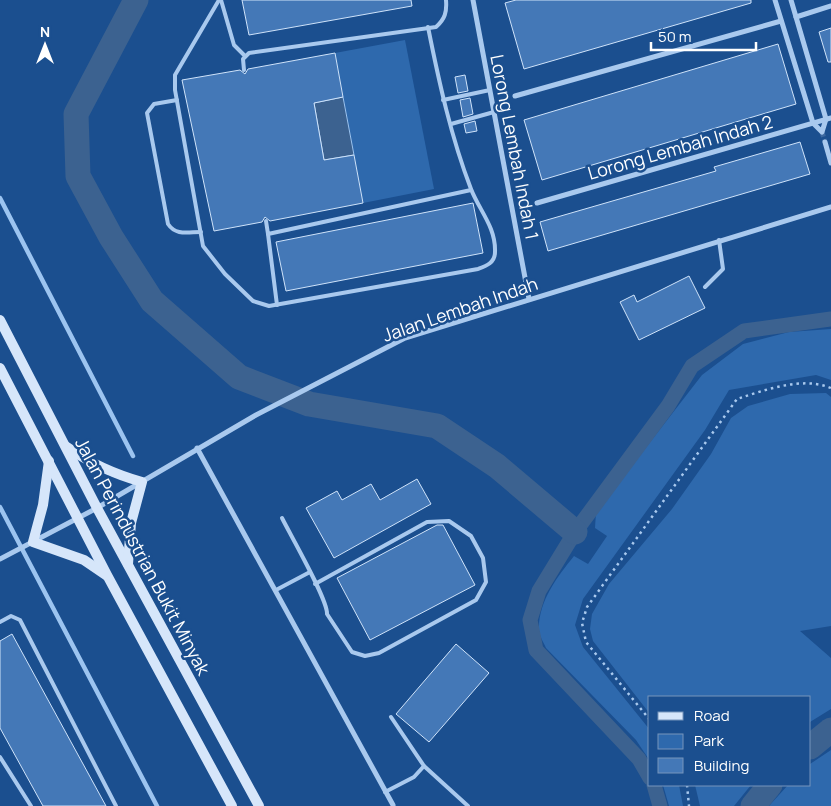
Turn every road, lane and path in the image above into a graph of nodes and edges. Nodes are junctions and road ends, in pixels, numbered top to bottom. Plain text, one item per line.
1 (220, 0) edge
2 (446, 0) edge
3 (473, 0) edge
4 (775, 0) edge
5 (791, 0) edge
6 (831, 6) edge
7 (796, 17) junction
8 (781, 21) junction
9 (428, 28) junction
10 (245, 56) junction
11 (244, 70) dead end
12 (490, 90) junction
13 (515, 96) dead end
14 (177, 100) junction
15 (443, 100) junction
16 (494, 112) junction
17 (828, 119) edge
18 (813, 123) junction
19 (451, 124) junction
20 (825, 142) tunnel mouth
21 (831, 163) edge
22 (471, 190) junction
23 (537, 203) dead end
24 (831, 207) edge
25 (266, 221) dead end
26 (201, 232) junction
27 (268, 234) junction
28 (719, 240) junction
29 (705, 287) dead end
30 (529, 299) junction
31 (277, 305) junction
32 (0, 320) edge
33 (0, 368) edge
34 (831, 388) edge
35 (66, 446) junction
36 (197, 448) junction
37 (49, 461) junction
38 (142, 482) junction
39 (97, 508) junction
40 (79, 518) junction
41 (282, 518) dead end
42 (25, 546) junction
43 (0, 559) edge
44 (128, 566) junction
45 (310, 572) junction
46 (107, 575) junction
47 (315, 584) junction
48 (276, 590) junction
49 (0, 622) edge
50 (391, 717) dead end
51 (648, 718) edge
52 (0, 756) edge
53 (424, 766) junction
54 (687, 786) edge
55 (385, 792) junction
56 (393, 805) edge
57 (31, 806) edge
58 (116, 806) edge
59 (232, 806) edge
60 (259, 806) edge
61 (468, 806) edge
62 (689, 806) edge

1 - 10 lane
1 - 14 lane
2 - 9 lane
3 - 12 street, Lorong Lembah Indah 1
4 - 8 street
5 - 7 street
6 - 7 street
7 - 17 street
8 - 13 street
8 - 18 street
9 - 10 lane
9 - 15 lane
10 - 11 lane
12 - 15 lane
12 - 16 street, Lorong Lembah Indah 1
14 - 26 lane
14 - 26 lane
15 - 19 lane
16 - 19 lane
16 - 30 street, Lorong Lembah Indah 1
17 - 18 street, Lorong Lembah Indah 2
17 - 18 street
18 - 23 street, Lorong Lembah Indah 2
19 - 22 lane
20 - 21 street
22 - 27 lane
22 - 31 lane
24 - 28 street, Jalan Lembah Indah
25 - 27 lane
26 - 31 lane
27 - 31 lane
28 - 29 lane
28 - 30 street, Jalan Lembah Indah
30 - 36 street, Jalan Lembah Indah
32 - 35 main road, Jalan Perindustrian Bukit Minyak
33 - 37 main road
34 - 51 path
35 - 38 main road
35 - 39 main road, Jalan Perindustrian Bukit Minyak
36 - 38 street, Jalan Lembah Indah
36 - 48 street
37 - 40 main road
37 - 42 main road
38 - 39 street, Jalan Lembah Indah
38 - 44 main road
39 - 40 street, Jalan Lembah Indah
39 - 44 main road, Jalan Perindustrian Bukit Minyak
40 - 42 street, Jalan Lembah Indah
40 - 46 main road
41 - 45 lane
42 - 43 street, Jalan Lembah Indah
42 - 46 main road
44 - 60 main road, Jalan Perindustrian Bukit Minyak
45 - 47 lane
45 - 48 lane
46 - 59 main road
47 - 47 lane
48 - 55 street
49 - 58 lane
50 - 53 lane
52 - 57 lane
53 - 55 lane
53 - 61 lane
54 - 62 path
55 - 56 street

